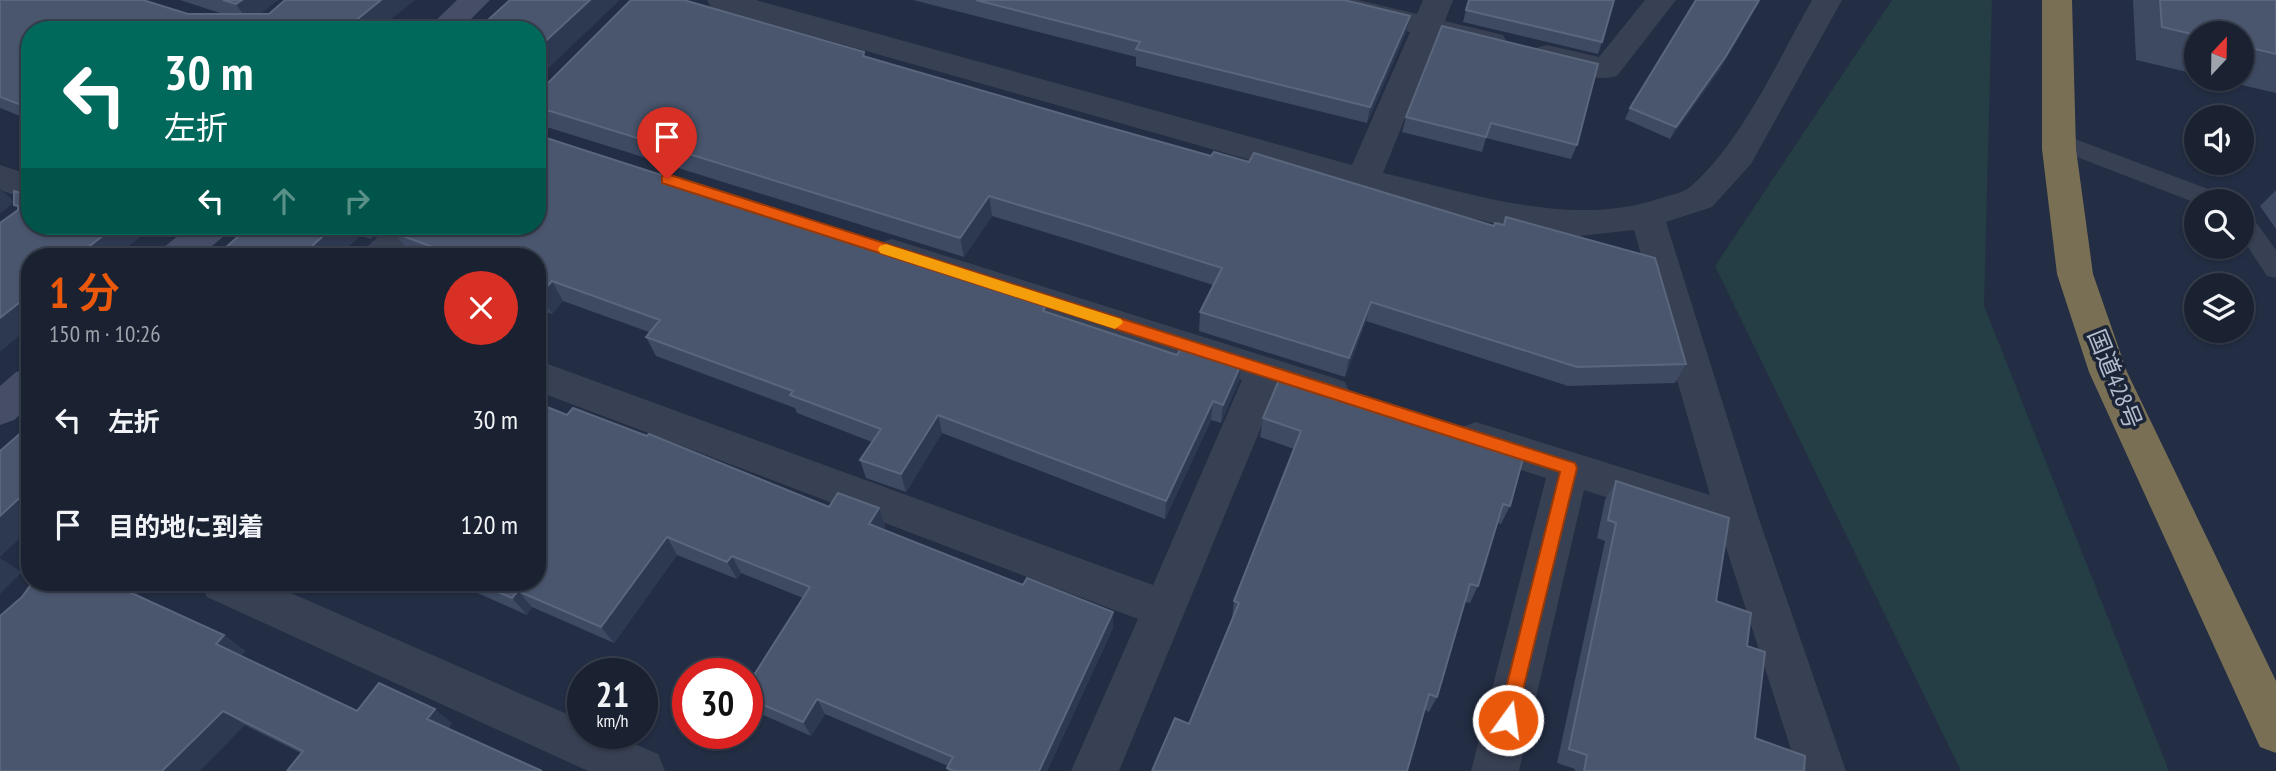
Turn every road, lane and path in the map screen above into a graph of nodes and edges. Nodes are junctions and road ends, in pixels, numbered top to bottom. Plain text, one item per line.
1 (475, 0) edge
2 (722, 0) edge
3 (1319, 0) edge
4 (1661, 0) edge
5 (1827, 0) edge
6 (2057, 0) edge
7 (1432, 13) edge
8 (451, 21) edge
9 (2059, 141) junction
10 (0, 177) edge
11 (1363, 180) junction
12 (2185, 189) edge
13 (21, 200) edge
14 (1647, 216) junction
15 (202, 235) edge
16 (402, 235) edge
17 (2254, 237) edge
18 (855, 240) edge
19 (187, 248) edge
20 (388, 248) edge
21 (2276, 269) edge
22 (1265, 372) junction
23 (546, 378) edge
24 (21, 391) edge
25 (1371, 405) edge
26 (0, 409) edge
27 (1437, 426) edge
28 (1569, 468) junction
29 (1739, 522) junction
30 (240, 591) edge
31 (1164, 609) junction
32 (2276, 732) edge
33 (641, 771) edge
34 (1095, 771) edge
35 (1495, 771) edge
36 (1822, 771) edge

1 - 8 street
2 - 11 street
3 - 7 street
4 - 7 street
5 - 14 street
6 - 9 highway, 国道428号
7 - 11 street
9 - 12 lane
9 - 32 highway, 国道428号
10 - 13 street
11 - 14 street
14 - 29 street
15 - 19 street
16 - 20 street
17 - 21 lane
18 - 22 street
22 - 25 street
22 - 31 street
23 - 31 street
24 - 26 street
27 - 28 street
28 - 29 street
28 - 35 street
29 - 36 street
30 - 33 street
31 - 34 street

